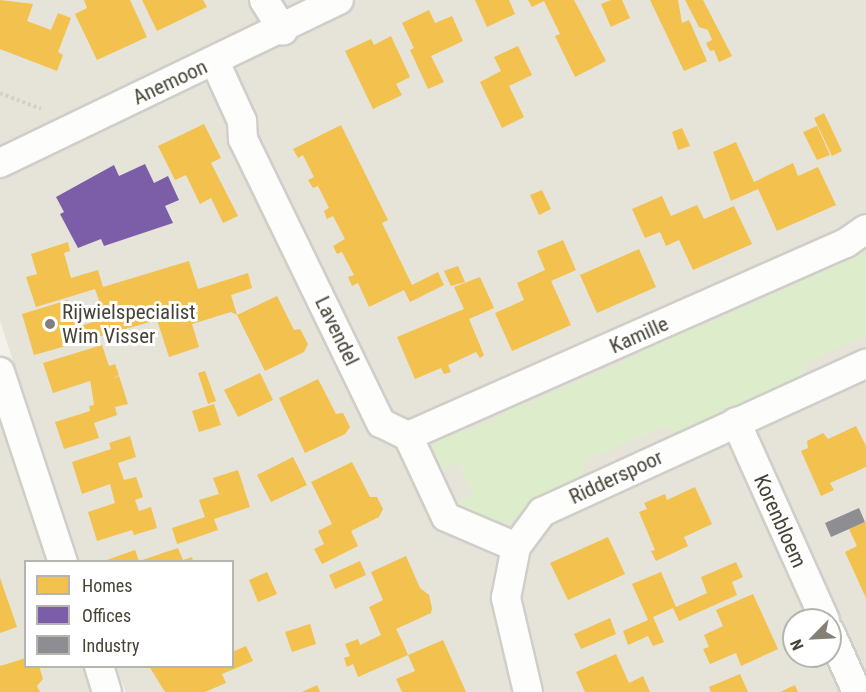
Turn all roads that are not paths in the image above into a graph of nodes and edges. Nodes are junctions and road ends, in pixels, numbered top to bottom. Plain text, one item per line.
1 (264, 0) edge
2 (339, 0) edge
3 (283, 30) junction
4 (215, 62) junction
5 (0, 163) edge
6 (866, 229) edge
7 (866, 364) edge
8 (0, 372) edge
9 (736, 422) junction
10 (408, 436) junction
11 (516, 547) junction
12 (63, 560) edge
13 (820, 608) edge
14 (842, 659) edge
15 (100, 668) edge
16 (107, 692) edge
17 (528, 692) edge
18 (857, 692) edge

1 - 3 street
2 - 3 street, Anemoon
3 - 4 street, Anemoon
4 - 5 street, Anemoon
4 - 10 street, Lavendel
6 - 10 street, Kamille
7 - 9 street, Ridderspoor
8 - 12 street
9 - 11 street, Ridderspoor
9 - 13 street, Korenbloem
10 - 11 street
11 - 17 street, Ridderspoor
14 - 18 street
15 - 16 street

